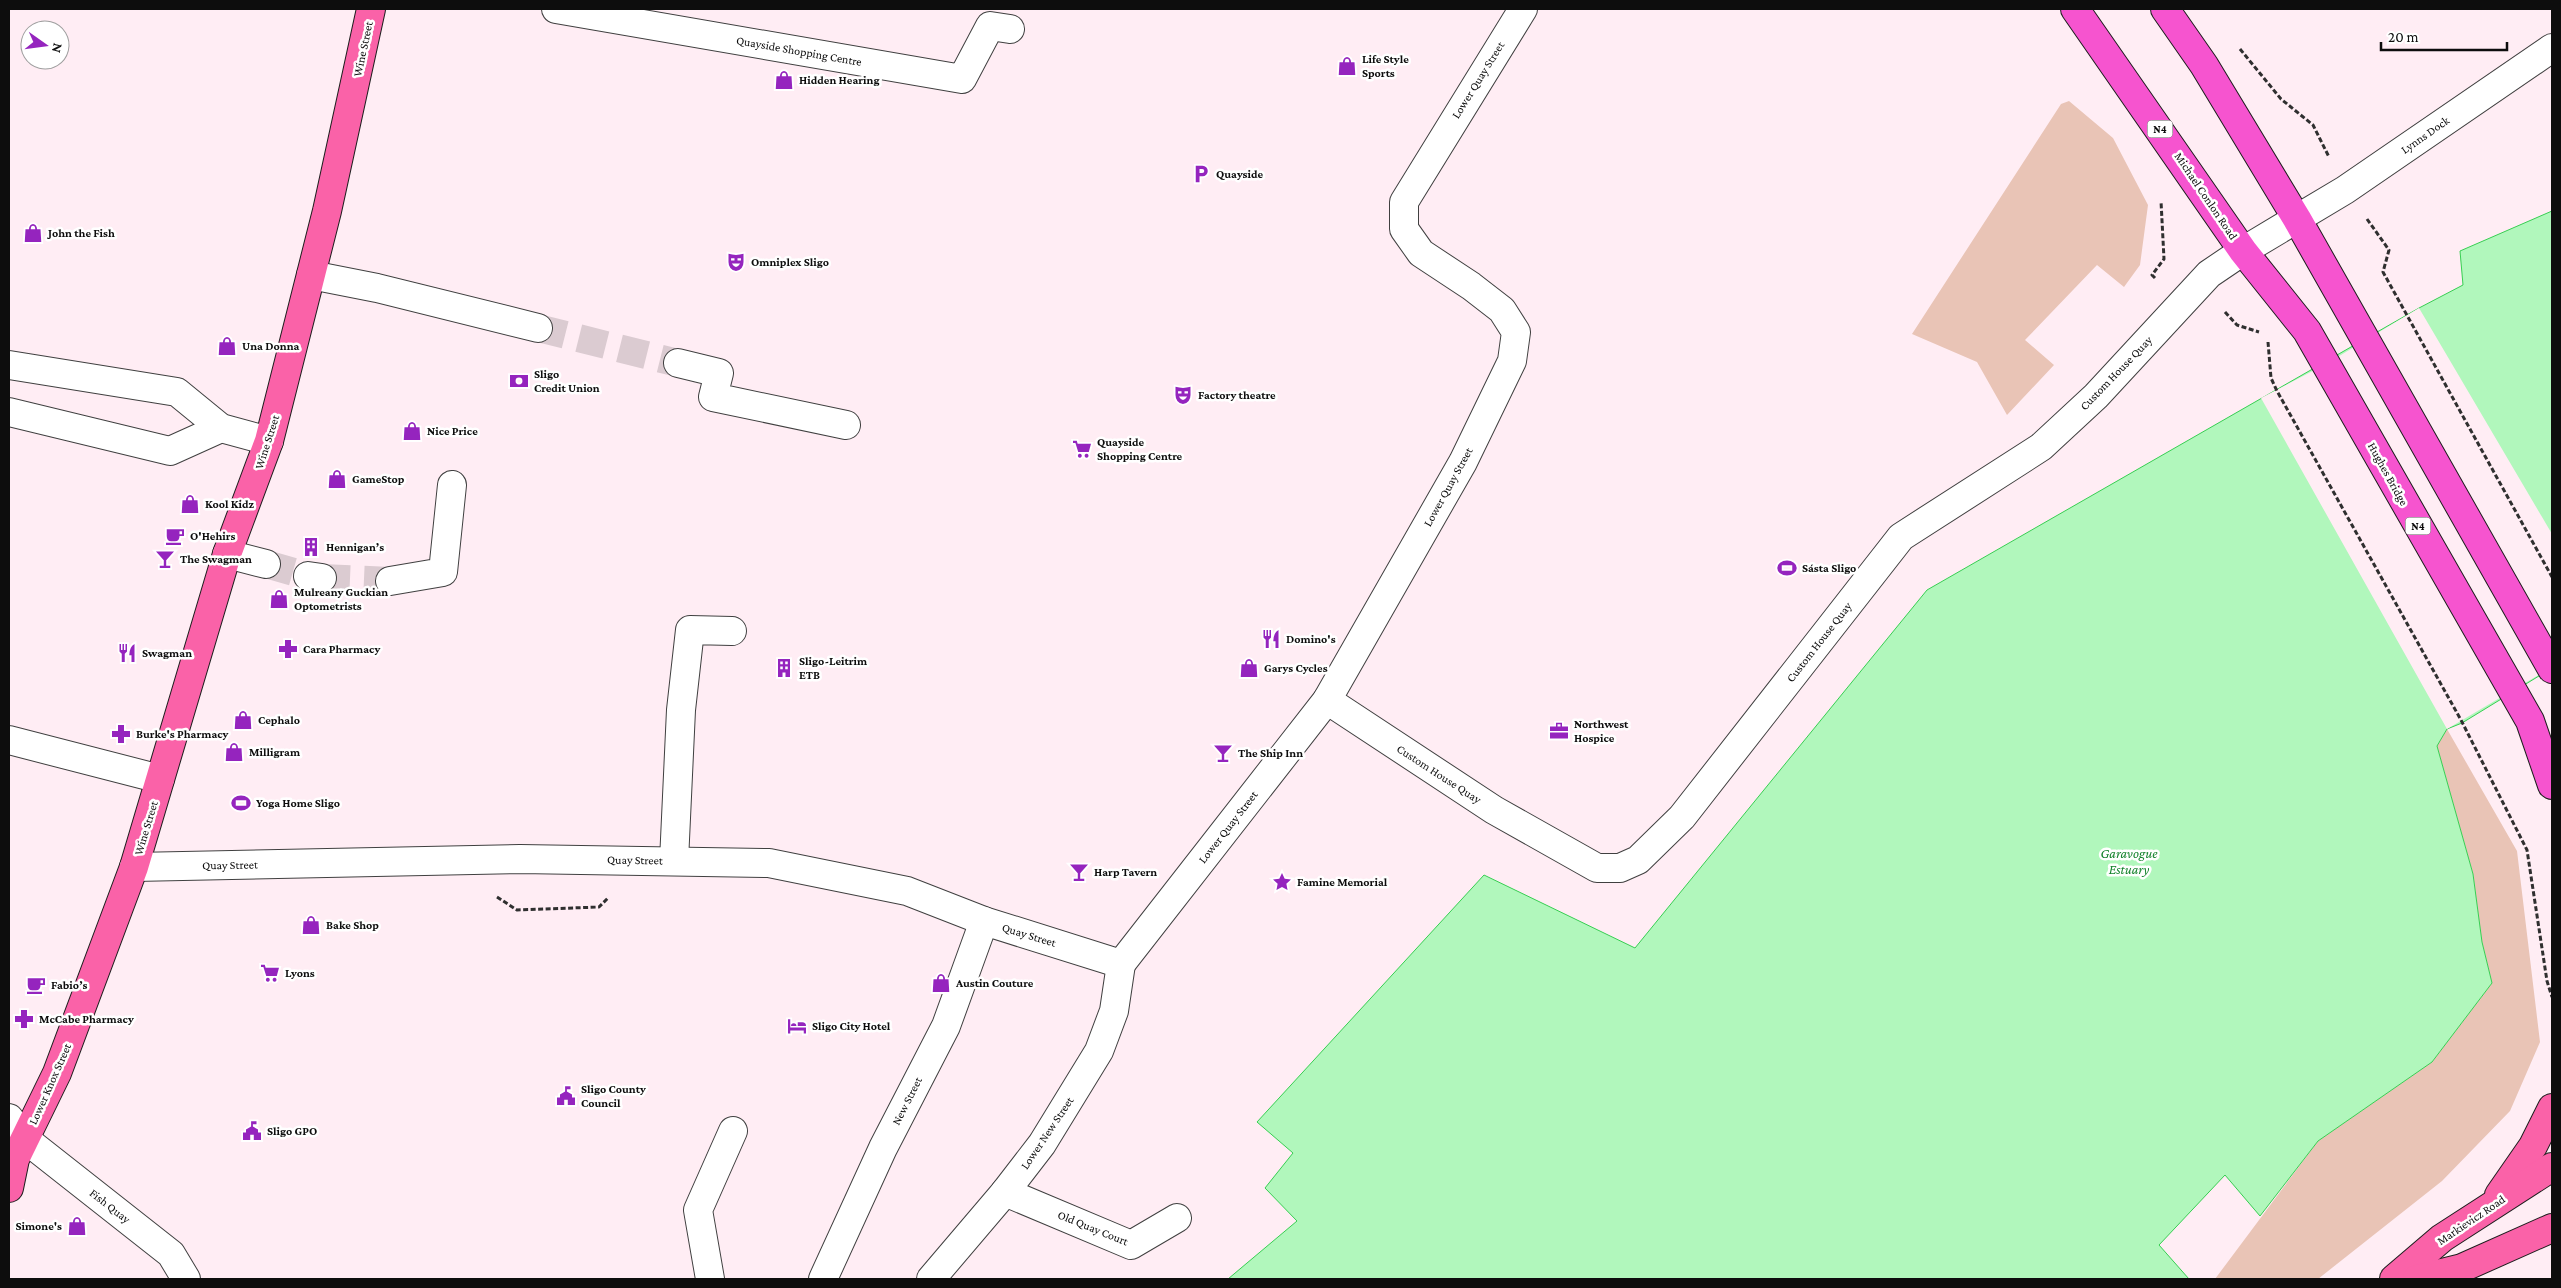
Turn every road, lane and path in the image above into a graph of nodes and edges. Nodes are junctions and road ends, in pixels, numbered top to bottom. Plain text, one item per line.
1 (372, 9) edge
2 (556, 9) edge
3 (1523, 9) edge
4 (2058, 9) edge
5 (2165, 9) edge
6 (2082, 19) edge
7 (1010, 29) dead end
8 (2552, 48) edge
9 (2297, 219) junction
10 (2243, 251) junction
11 (311, 275) junction
12 (2198, 286) junction
13 (2397, 299) dead end
14 (538, 328) tunnel mouth
15 (2307, 330) joint
16 (678, 362) tunnel mouth
17 (9, 365) edge
18 (9, 412) edge
19 (846, 425) dead end
20 (221, 428) junction
21 (269, 441) junction
22 (452, 485) dead end
23 (227, 554) junction
24 (266, 564) tunnel mouth
25 (2552, 577) edge
26 (390, 581) tunnel mouth
27 (732, 631) dead end
28 (2552, 668) edge
29 (1327, 700) junction
30 (9, 740) edge
31 (160, 779) junction
32 (2552, 785) edge
33 (674, 861) junction
34 (134, 867) junction
35 (984, 921) junction
36 (1120, 964) junction
37 (2552, 997) edge
38 (2552, 1108) edge
39 (9, 1118) edge
40 (733, 1131) dead end
41 (25, 1139) junction
42 (2552, 1167) edge
43 (9, 1188) edge
44 (1005, 1192) junction
45 (2493, 1204) junction
46 (1176, 1218) dead end
47 (2549, 1232) edge
48 (186, 1279) edge
49 (710, 1279) edge
50 (823, 1279) edge
51 (931, 1279) edge
52 (2394, 1279) edge
53 (2417, 1279) edge

1 - 11 main road, Wine Street
2 - 7 street, Quayside Shopping Centre
3 - 29 street, Lower Quay Street
4 - 6 highway, N4
5 - 9 highway
6 - 10 highway, Michael Conlon Road / N4
8 - 9 street, Lynns Dock
9 - 10 street, Custom House Quay
9 - 28 highway
10 - 12 street, Custom House Quay
10 - 15 highway, Michael Conlon Road / N4
11 - 14 street
11 - 21 main road, Wine Street
12 - 29 street, Custom House Quay
12 - 37 path
13 - 25 path
15 - 32 highway, Hughes Bridge / N4
16 - 19 street
17 - 20 street
18 - 20 street
20 - 21 street
21 - 23 main road, Wine Street
22 - 26 street
23 - 24 street
23 - 31 main road, Wine Street
27 - 33 street
29 - 36 street, Lower Quay Street
30 - 31 street
31 - 34 main road, Wine Street
33 - 34 street, Quay Street
33 - 35 street, Quay Street
34 - 41 main road, Lower Knox Street
35 - 36 street, Quay Street
35 - 50 street, New Street
36 - 44 street, Lower New Street
38 - 45 main road
39 - 41 street, Fish Quay
40 - 49 street
41 - 43 main road, Lower Knox Street
41 - 48 street, Fish Quay
42 - 45 main road, Markievicz Road
44 - 46 street, Old Quay Court
44 - 51 street, Lower New Street
45 - 52 main road, Markievicz Road
47 - 53 main road

